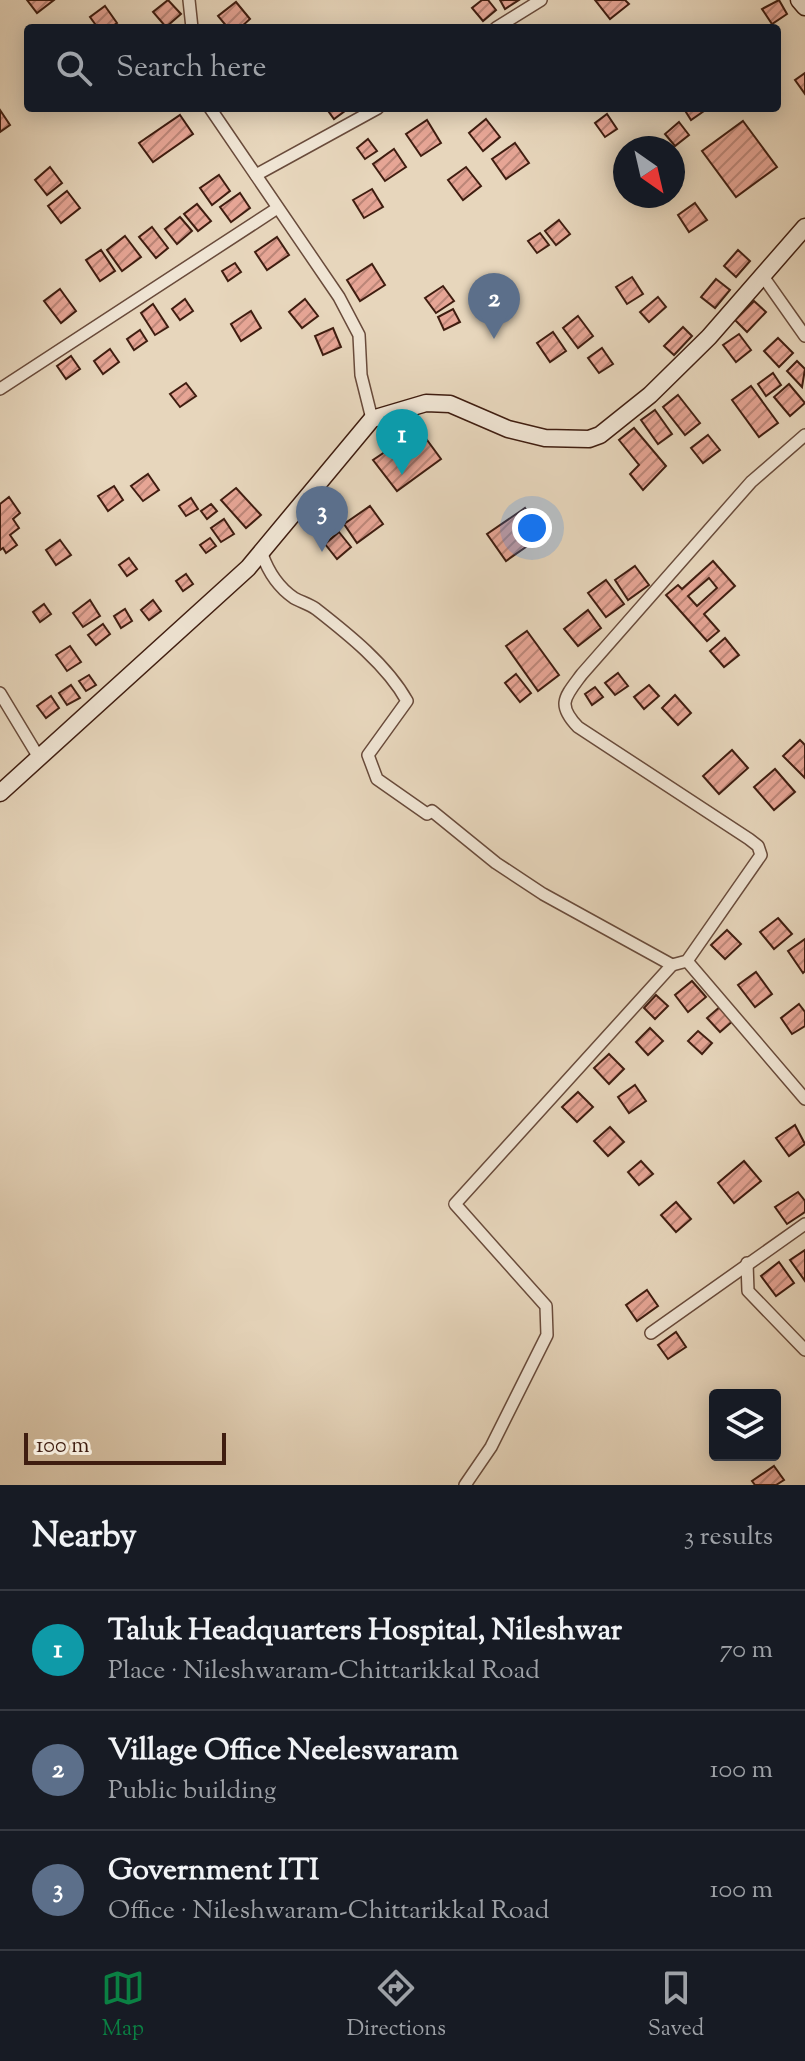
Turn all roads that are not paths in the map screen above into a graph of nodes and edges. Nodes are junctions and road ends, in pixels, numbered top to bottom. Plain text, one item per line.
1 (189, 0) edge
2 (541, 0) edge
3 (799, 0) edge
4 (805, 7) edge
5 (192, 24) edge
6 (502, 24) edge
7 (213, 112) edge
8 (371, 112) edge
9 (256, 175) junction
10 (276, 209) junction
11 (805, 227) edge
12 (762, 275) junction
13 (805, 336) edge
14 (0, 389) edge
15 (372, 419) junction
16 (805, 435) edge
17 (262, 554) junction
18 (0, 693) edge
19 (38, 756) junction
20 (0, 793) edge
21 (687, 961) junction
22 (672, 965) junction
23 (805, 1099) edge
24 (805, 1224) edge
25 (747, 1263) junction
26 (651, 1333) dead end
27 (805, 1350) edge
28 (465, 1485) edge

1 - 5 street
2 - 6 street
3 - 4 main road
7 - 9 street
8 - 9 street
9 - 10 street
10 - 14 street
10 - 15 street
11 - 12 main road
12 - 13 street
12 - 15 main road
15 - 17 main road
16 - 21 street
17 - 19 main road
17 - 22 street
18 - 19 street
19 - 20 main road
21 - 22 street
21 - 23 street
22 - 28 street
24 - 25 street
25 - 26 street
25 - 27 street

